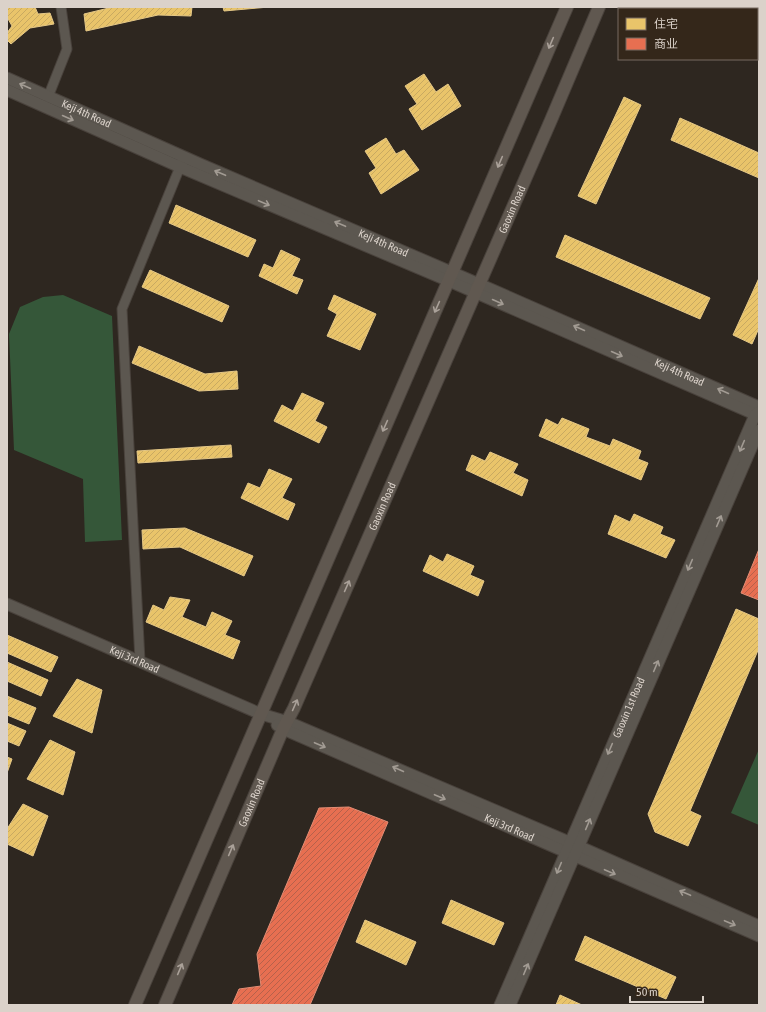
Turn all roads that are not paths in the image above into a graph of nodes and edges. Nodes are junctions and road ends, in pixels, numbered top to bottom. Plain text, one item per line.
1 (61, 7) edge
2 (567, 7) edge
3 (599, 7) edge
4 (7, 78) edge
5 (7, 90) edge
6 (48, 96) junction
7 (182, 162) junction
8 (451, 277) junction
9 (477, 288) junction
10 (758, 412) edge
11 (759, 430) edge
12 (7, 604) edge
13 (140, 661) junction
14 (261, 714) junction
15 (285, 725) junction
16 (572, 849) junction
17 (759, 926) edge
18 (759, 936) edge
19 (135, 1005) edge
20 (165, 1005) edge
21 (500, 1005) edge
22 (510, 1005) edge

1 - 6 street
2 -> 8 main road
3 - 9 main road, Gaoxin Road
6 -> 4 street, Keji 4th Road
5 -> 7 street, Keji 4th Road
6 - 7 street, Keji 4th Road
7 - 8 street, Keji 4th Road
7 - 13 street
8 - 9 street, Keji 4th Road
8 -> 14 main road
9 - 10 street, Keji 4th Road
15 -> 9 main road, Gaoxin Road
10 -> 16 street, Gaoxin 1st Road
16 -> 11 street, Gaoxin 1st Road
12 - 13 street, Keji 3rd Road
13 - 14 street, Keji 3rd Road
14 - 15 street, Keji 3rd Road
14 - 19 main road
15 - 16 street, Keji 3rd Road
20 -> 15 main road, Gaoxin Road
17 -> 16 street, Keji 3rd Road
16 -> 18 street, Keji 3rd Road
16 -> 21 street, Gaoxin 1st Road
22 -> 16 street, Gaoxin 1st Road

